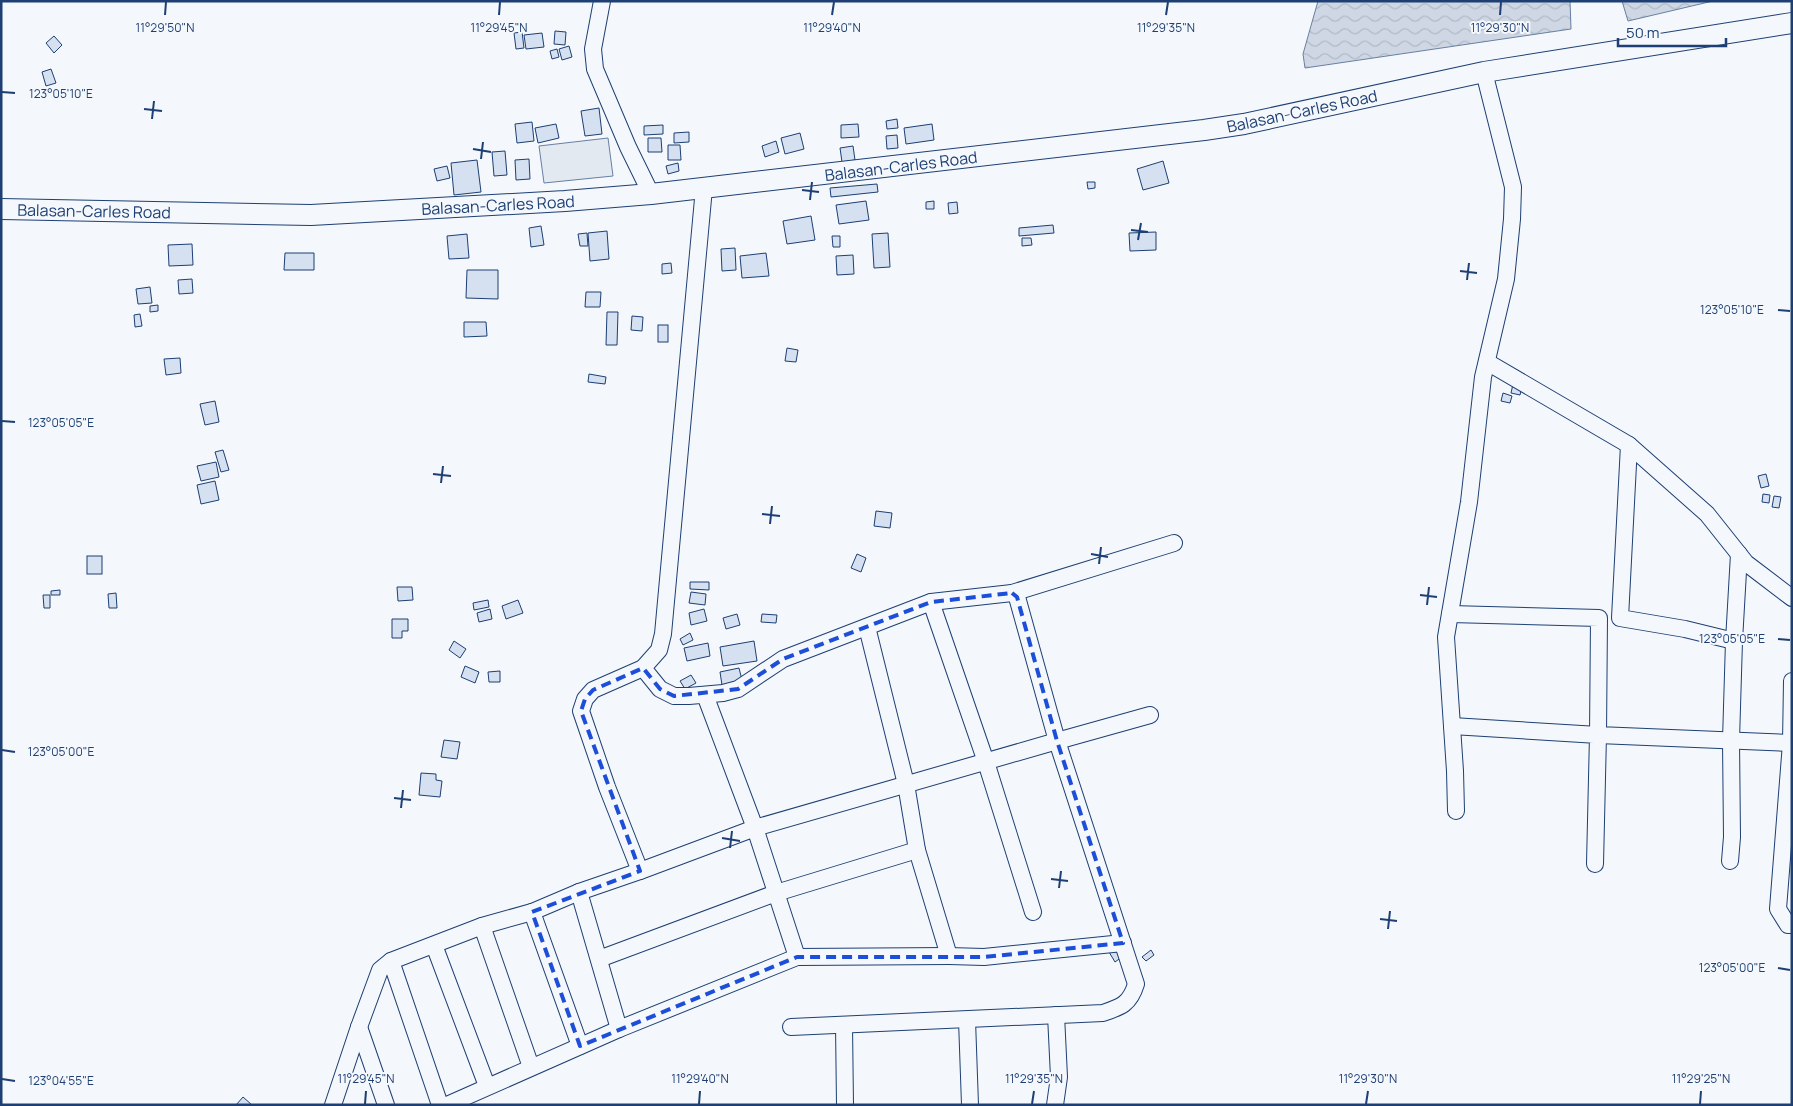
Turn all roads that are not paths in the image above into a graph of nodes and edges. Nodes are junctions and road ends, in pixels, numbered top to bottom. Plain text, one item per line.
1 (602, 1) edge
2 (1792, 23) edge
3 (1484, 72) junction
4 (704, 188) junction
5 (651, 194) junction
6 (1, 209) edge
7 (1487, 362) junction
8 (1629, 446) junction
9 (1174, 543) dead end
10 (1739, 554) junction
11 (1012, 593) junction
12 (1792, 598) edge
13 (931, 602) junction
14 (1450, 614) junction
15 (1599, 618) junction
16 (1620, 618) junction
17 (867, 627) junction
18 (1734, 641) junction
19 (643, 668) junction
20 (1792, 681) edge
21 (705, 695) junction
22 (1150, 715) dead end
23 (1452, 726) junction
24 (1598, 735) junction
25 (1732, 740) junction
26 (1057, 741) junction
27 (1791, 743) edge
28 (986, 762) junction
29 (906, 784) junction
30 (1456, 811) dead end
31 (755, 828) junction
32 (917, 850) junction
33 (1730, 861) dead end
34 (1595, 864) dead end
35 (640, 872) junction
36 (579, 892) junction
37 (776, 893) junction
38 (532, 912) junction
39 (1033, 912) dead end
40 (1792, 925) edge
41 (482, 926) junction
42 (1122, 943) junction
43 (434, 945) junction
44 (948, 956) junction
45 (797, 957) junction
46 (599, 959) junction
47 (391, 961) junction
48 (1056, 1015) junction
49 (967, 1020) junction
50 (844, 1025) junction
51 (791, 1026) dead end
52 (359, 1027) junction
53 (619, 1029) junction
54 (580, 1046) junction
55 (531, 1067) junction
56 (488, 1086) junction
57 (333, 1105) edge
58 (386, 1105) edge
59 (440, 1105) edge
60 (447, 1105) edge
61 (845, 1105) edge
62 (970, 1105) edge
63 (1055, 1105) edge

1 - 5 street
2 - 3 main road, Balasan-Carles Road
3 - 4 main road, Balasan-Carles Road
3 - 7 street
4 - 5 main road, Balasan-Carles Road
4 - 19 street
5 - 6 main road, Balasan-Carles Road
7 - 8 street
7 - 14 street
8 - 10 street
8 - 16 street
9 - 11 street
10 - 12 street
10 - 18 street
11 - 13 street
11 - 26 street
13 - 17 street
13 - 28 street
14 - 15 street
14 - 23 street
15 - 16 street
15 - 24 street
16 - 18 street
17 - 21 street
17 - 29 street
18 - 25 street
19 - 21 street
19 - 35 street
20 - 27 street
21 - 31 street
22 - 26 street
23 - 24 street
23 - 30 street
24 - 25 street
24 - 34 street
25 - 27 street
25 - 33 street
26 - 28 street
26 - 42 street
27 - 40 street
28 - 29 street
28 - 39 street
29 - 31 street
29 - 32 street
31 - 35 street
31 - 37 street
32 - 37 street
32 - 44 street
35 - 36 street
36 - 38 street
36 - 46 street
37 - 45 street
37 - 46 street
38 - 41 street
38 - 54 street
41 - 43 street
41 - 55 street
42 - 44 street
42 - 48 street
43 - 47 street
43 - 56 street
44 - 45 street
45 - 53 street
46 - 53 street
47 - 52 street
47 - 59 street
48 - 49 street
48 - 63 street
49 - 50 street
49 - 62 street
50 - 51 street
50 - 61 street
52 - 57 street
52 - 58 street
53 - 54 street
54 - 55 street
55 - 56 street
56 - 60 street

